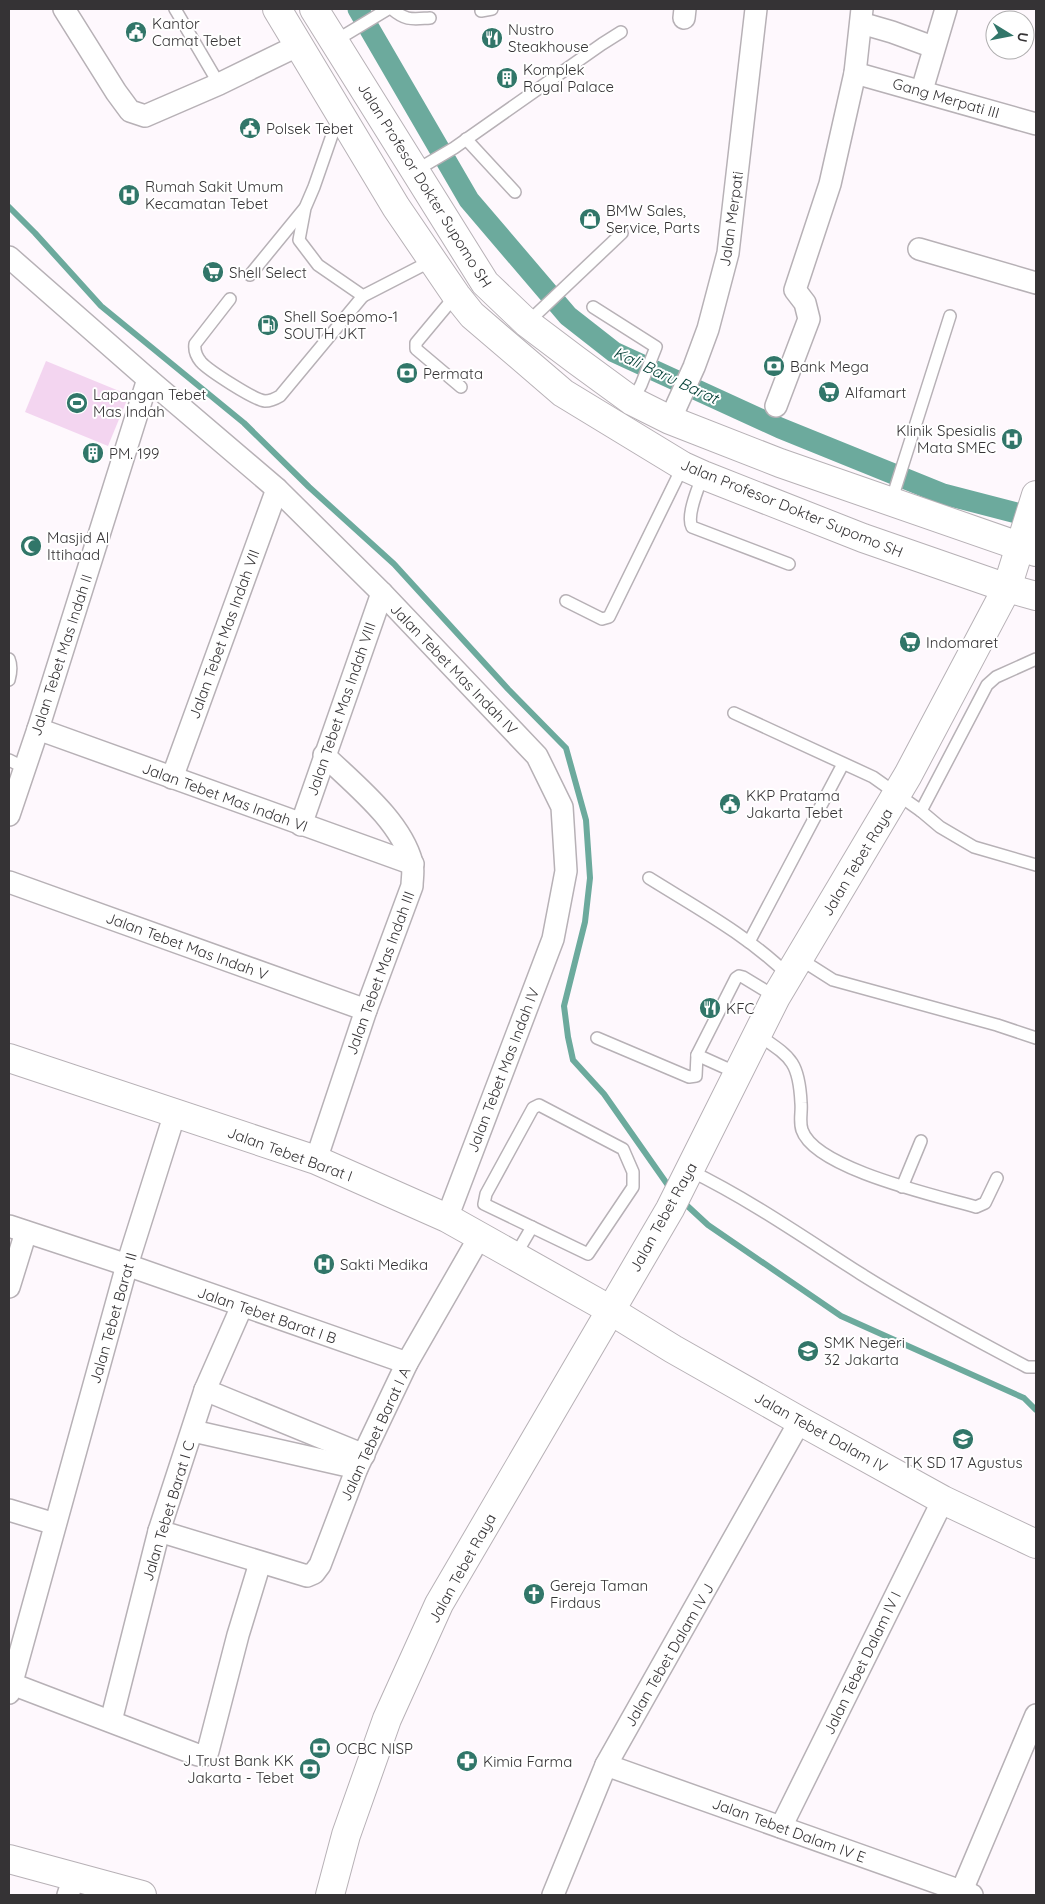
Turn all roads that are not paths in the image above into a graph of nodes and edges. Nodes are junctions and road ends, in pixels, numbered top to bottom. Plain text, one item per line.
1 (64, 9) edge
2 (175, 9) edge
3 (277, 9) edge
4 (314, 9) edge
5 (756, 9) edge
6 (946, 9) edge
7 (386, 11) edge
8 (861, 16) edge
9 (430, 18) dead end
10 (621, 32) dead end
11 (334, 41) junction
12 (299, 45) junction
13 (933, 47) junction
14 (855, 73) junction
15 (219, 84) junction
16 (922, 90) junction
17 (340, 113) junction
18 (1036, 124) edge
19 (466, 139) junction
20 (420, 168) junction
21 (515, 192) dead end
22 (305, 208) junction
23 (622, 233) dead end
24 (919, 249) dead end
25 (9, 256) edge
26 (433, 260) junction
27 (250, 275) dead end
28 (1036, 283) edge
29 (496, 294) junction
30 (363, 296) junction
31 (230, 299) dead end
32 (464, 305) junction
33 (593, 307) dead end
34 (950, 316) dead end
35 (527, 323) junction
36 (148, 379) junction
37 (461, 387) dead end
38 (632, 400) junction
39 (776, 406) dead end
40 (675, 409) junction
41 (693, 471) junction
42 (276, 489) junction
43 (894, 493) junction
44 (1036, 495) edge
45 (1026, 545) edge
46 (789, 564) dead end
47 (1007, 588) junction
48 (382, 593) junction
49 (1036, 596) edge
50 (566, 601) dead end
51 (9, 659) edge
52 (1036, 659) edge
53 (9, 680) edge
54 (734, 713) dead end
55 (38, 728) junction
56 (324, 755) junction
57 (17, 764) edge
58 (843, 764) junction
59 (172, 778) junction
60 (897, 795) junction
61 (921, 811) junction
62 (9, 815) edge
63 (301, 825) junction
64 (413, 864) junction
65 (1036, 866) edge
66 (649, 878) dead end
67 (9, 882) edge
68 (749, 942) junction
69 (788, 977) junction
70 (366, 1010) junction
71 (757, 1034) junction
72 (597, 1038) dead end
73 (1036, 1038) edge
74 (697, 1055) junction
75 (9, 1058) edge
76 (737, 1073) junction
77 (175, 1113) junction
78 (921, 1141) dead end
79 (316, 1160) junction
80 (997, 1178) dead end
81 (902, 1187) junction
82 (680, 1189) junction
83 (447, 1218) junction
84 (532, 1227) junction
85 (18, 1229) edge
86 (480, 1236) junction
87 (515, 1256) junction
88 (127, 1265) junction
89 (9, 1287) edge
90 (242, 1306) junction
91 (611, 1310) junction
92 (407, 1363) junction
93 (1036, 1367) edge
94 (205, 1390) junction
95 (800, 1421) junction
96 (193, 1431) junction
97 (360, 1461) junction
98 (943, 1500) junction
99 (9, 1510) edge
100 (55, 1524) junction
101 (159, 1531) junction
102 (1036, 1544) edge
103 (260, 1563) junction
104 (10, 1688) edge
105 (111, 1721) junction
106 (1034, 1728) edge
107 (606, 1766) junction
108 (781, 1827) junction
109 (9, 1859) edge
110 (71, 1886) edge
111 (964, 1894) edge
112 (142, 1895) edge
113 (330, 1895) edge
114 (553, 1895) edge

1 - 15 street
2 - 15 lane
3 - 12 main road, Jalan Profesor Dokter Supomo SH
4 - 11 main road, Jalan Profesor Dokter Supomo SH
5 - 40 street, Jalan Merpati
6 - 13 street
7 - 9 lane
7 - 11 lane
8 - 13 street
8 - 14 street
10 - 19 lane
11 - 20 main road, Jalan Profesor Dokter Supomo SH
12 - 15 street
12 - 17 main road, Jalan Profesor Dokter Supomo SH
13 - 16 street
14 - 16 street, Gang Merpati III
14 - 39 street
16 - 18 street, Gang Merpati III
17 - 22 lane
17 - 26 main road, Jalan Profesor Dokter Supomo SH
19 - 20 lane
19 - 21 lane
20 - 29 main road, Jalan Profesor Dokter Supomo SH
22 - 27 lane
22 - 30 lane
23 - 35 lane
24 - 28 street
25 - 36 street, Jalan Tebet Mas Indah IV
26 - 30 lane
26 - 32 main road, Jalan Profesor Dokter Supomo SH
29 - 32 main road
29 - 35 main road, Jalan Profesor Dokter Supomo SH
30 - 31 lane
32 - 37 lane
32 - 41 main road, Jalan Profesor Dokter Supomo SH
33 - 38 lane
34 - 43 lane
35 - 38 main road, Jalan Profesor Dokter Supomo SH
36 - 42 street, Jalan Tebet Mas Indah IV
36 - 55 street, Jalan Tebet Mas Indah II
38 - 40 main road, Jalan Profesor Dokter Supomo SH
40 - 43 main road, Jalan Profesor Dokter Supomo SH
41 - 46 lane
41 - 47 main road, Jalan Profesor Dokter Supomo SH
41 - 50 lane
42 - 48 street, Jalan Tebet Mas Indah IV
42 - 59 street, Jalan Tebet Mas Indah VII
43 - 45 main road, Jalan Profesor Dokter Supomo SH
44 - 45 main road, Jalan Tebet Raya
45 - 47 main road, Jalan Tebet Raya
47 - 49 main road, Jalan Profesor Dokter Supomo SH
47 - 60 main road, Jalan Tebet Raya
48 - 56 street, Jalan Tebet Mas Indah VIII
48 - 83 street, Jalan Tebet Mas Indah IV
51 - 53 lane
52 - 61 lane
54 - 58 lane
55 - 57 street, Jalan Tebet Mas Indah II
55 - 59 street, Jalan Tebet Mas Indah VI
56 - 63 street, Jalan Tebet Mas Indah VIII
56 - 64 street, Jalan Tebet Mas Indah III
57 - 62 street, Jalan Tebet Mas Indah II
58 - 60 lane
58 - 68 lane
59 - 63 street, Jalan Tebet Mas Indah VI
60 - 61 lane
60 - 69 main road, Jalan Tebet Raya
61 - 65 lane
63 - 64 street, Jalan Tebet Mas Indah VI
64 - 70 street, Jalan Tebet Mas Indah III
66 - 68 lane
67 - 70 street, Jalan Tebet Mas Indah V
68 - 69 lane
69 - 71 main road, Jalan Tebet Raya
69 - 73 lane
69 - 74 lane
70 - 79 street, Jalan Tebet Mas Indah III
71 - 76 main road, Jalan Tebet Raya
71 - 81 lane
72 - 74 lane
74 - 76 lane
75 - 77 main road, Jalan Tebet Barat I
76 - 82 main road, Jalan Tebet Raya
77 - 79 main road, Jalan Tebet Barat I
77 - 88 street, Jalan Tebet Barat II
78 - 81 lane
79 - 83 main road, Jalan Tebet Barat I
80 - 81 lane
82 - 91 main road, Jalan Tebet Raya
82 - 93 lane
83 - 86 main road, Jalan Tebet Barat I
84 - 84 lane
84 - 87 lane
85 - 88 street, Jalan Tebet Barat I B
85 - 89 street
86 - 87 main road, Jalan Tebet Barat I
86 - 92 street, Jalan Tebet Barat I A
87 - 91 main road, Jalan Tebet Barat I
88 - 90 street, Jalan Tebet Barat I B
88 - 100 street, Jalan Tebet Barat II
90 - 92 street, Jalan Tebet Barat I B
90 - 94 street, Jalan Tebet Barat I C
91 - 95 main road, Jalan Tebet Dalam IV
91 - 113 main road, Jalan Tebet Raya
92 - 97 street, Jalan Tebet Barat I A
94 - 96 street, Jalan Tebet Barat I C
94 - 97 street
95 - 98 main road, Jalan Tebet Dalam IV
95 - 107 street, Jalan Tebet Dalam IV J
96 - 97 street
96 - 101 street, Jalan Tebet Barat I C
97 - 103 street, Jalan Tebet Barat I A
98 - 102 main road, Jalan Tebet Dalam IV
98 - 108 street, Jalan Tebet Dalam IV I
99 - 100 street
100 - 104 street
101 - 103 street, Jalan Tebet Barat I A
101 - 105 street, Jalan Tebet Barat I C
103 - 105 street
104 - 105 street
106 - 111 street
107 - 108 street, Jalan Tebet Dalam IV E
107 - 114 street, Jalan Tebet Dalam IV J
108 - 111 street, Jalan Tebet Dalam IV E
109 - 110 main road
110 - 112 main road

